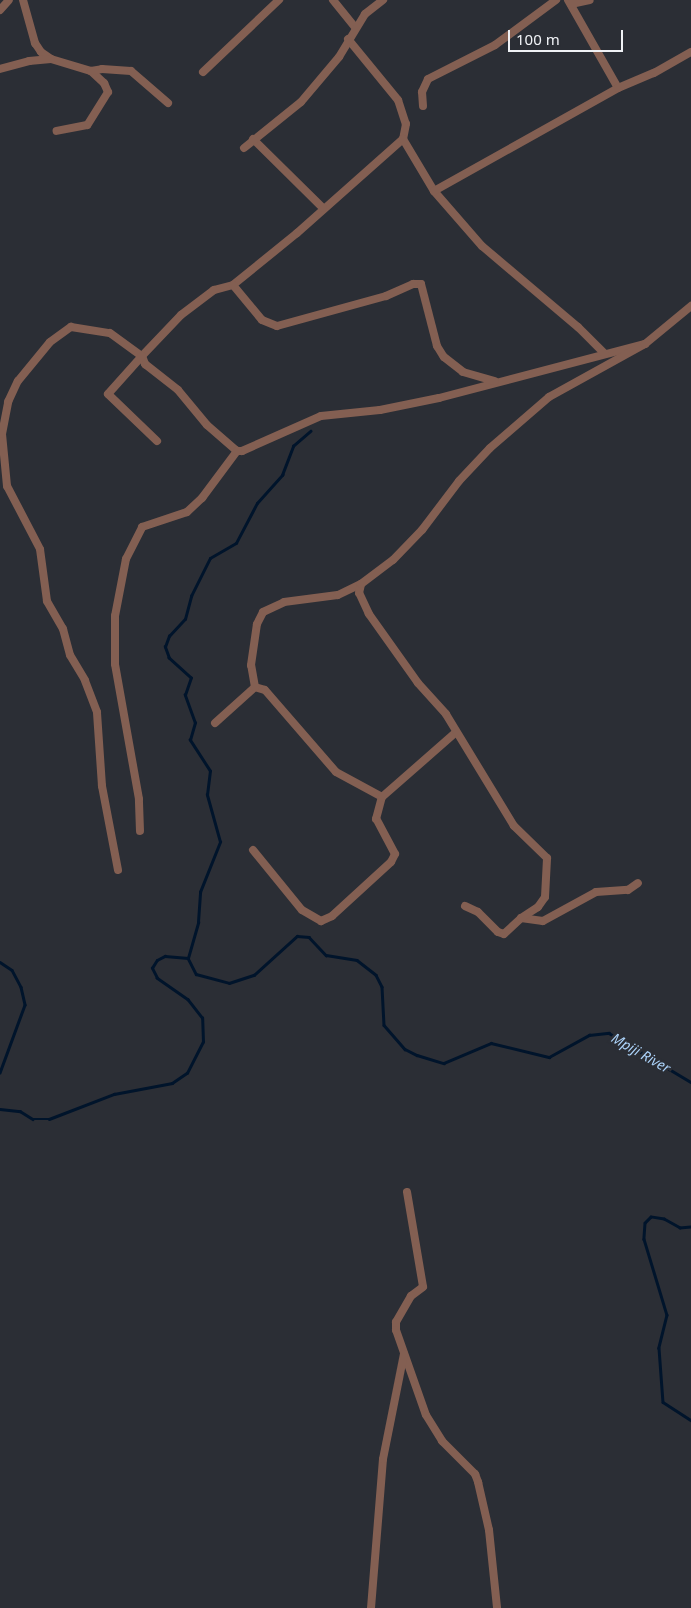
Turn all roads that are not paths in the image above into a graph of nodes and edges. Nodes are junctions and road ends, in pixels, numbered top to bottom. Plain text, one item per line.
1 (9, 0) edge
2 (23, 0) edge
3 (279, 0) edge
4 (333, 0) edge
5 (383, 0) edge
6 (556, 0) edge
7 (590, 0) edge
8 (570, 2) edge
9 (0, 10) edge
10 (355, 27) junction
11 (348, 39) junction
12 (691, 52) edge
13 (51, 59) junction
14 (0, 69) edge
15 (91, 72) junction
16 (203, 72) dead end
17 (618, 88) junction
18 (168, 103) dead end
19 (423, 106) dead end
20 (57, 131) dead end
21 (403, 139) junction
22 (253, 140) junction
23 (244, 148) dead end
24 (434, 192) junction
25 (322, 208) junction
26 (233, 285) junction
27 (691, 306) edge
28 (645, 344) junction
29 (605, 354) junction
30 (142, 356) junction
31 (497, 382) junction
32 (157, 442) dead end
33 (237, 451) junction
34 (362, 584) junction
35 (255, 687) junction
36 (215, 723) dead end
37 (455, 733) junction
38 (382, 797) junction
39 (140, 831) dead end
40 (253, 850) dead end
41 (118, 870) dead end
42 (638, 883) dead end
43 (465, 906) dead end
44 (521, 918) junction
45 (407, 1192) dead end
46 (404, 1354) junction
47 (371, 1608) edge
48 (497, 1608) edge

1 - 9 street
2 - 13 street
3 - 16 street
4 - 10 street
5 - 10 street
6 - 19 street
7 - 8 street
8 - 17 street
10 - 11 street
11 - 21 street
11 - 22 street
12 - 17 street
13 - 14 street
13 - 15 street
15 - 18 street
15 - 20 street
17 - 24 street
21 - 24 street
21 - 25 street
22 - 23 street
22 - 25 street
24 - 29 street
25 - 26 street
26 - 30 street
26 - 31 street
27 - 28 street
28 - 29 street
28 - 34 street
29 - 31 street
30 - 32 street
30 - 33 street
30 - 41 street
31 - 33 street
33 - 39 street
34 - 35 street
34 - 37 street
35 - 36 street
35 - 38 street
37 - 38 street
37 - 44 street
38 - 40 street
42 - 44 street
43 - 44 street
45 - 46 street
46 - 47 street
46 - 48 street

